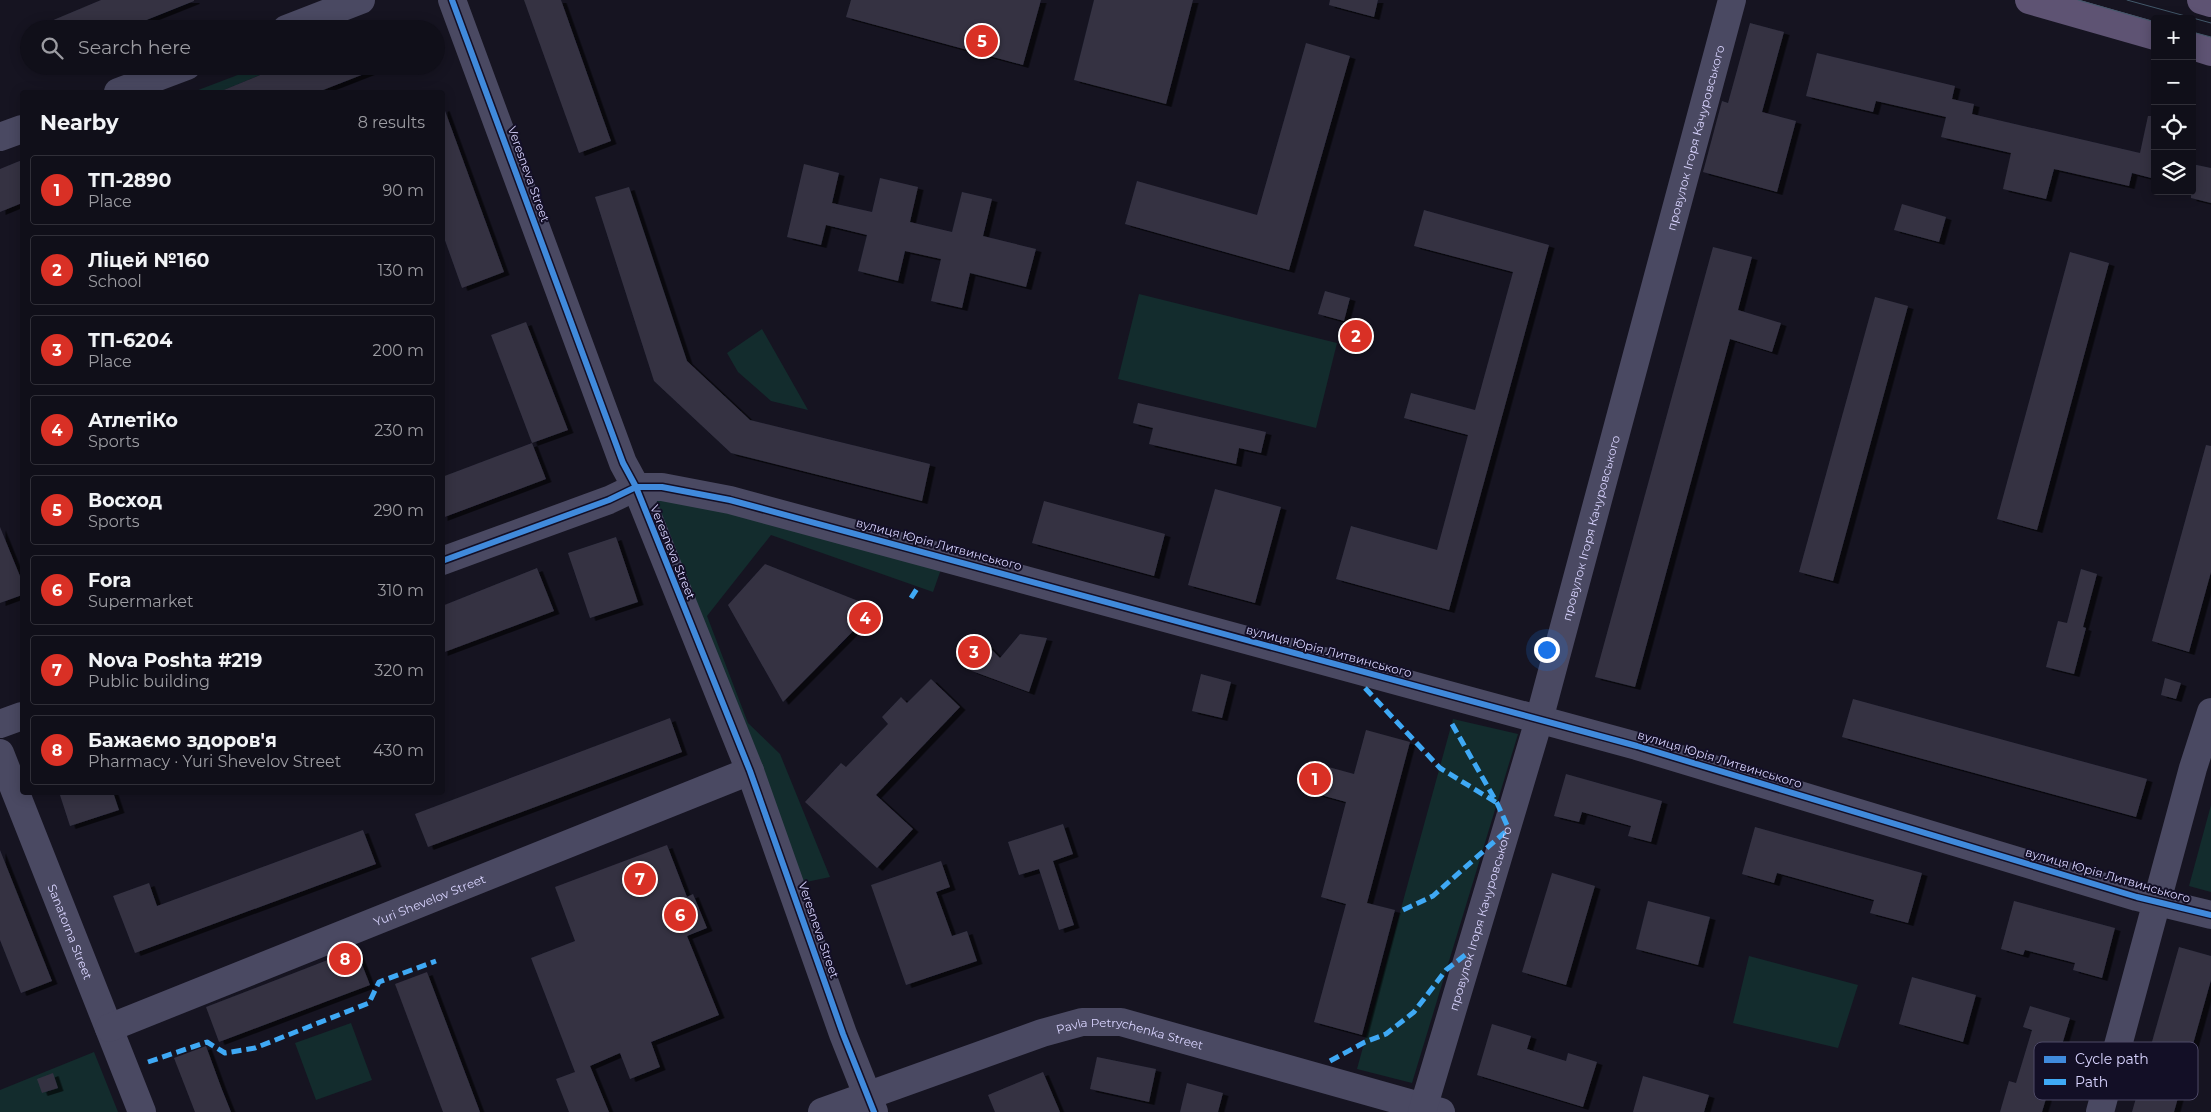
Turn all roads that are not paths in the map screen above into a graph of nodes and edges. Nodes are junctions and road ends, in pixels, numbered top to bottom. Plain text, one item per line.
1 (361, 0) edge
2 (452, 0) edge
3 (1732, 0) edge
4 (2028, 0) edge
5 (2201, 0) edge
6 (2211, 3) edge
7 (309, 20) edge
8 (2151, 35) edge
9 (2196, 47) edge
10 (2211, 52) edge
11 (163, 75) edge
12 (123, 90) edge
13 (20, 130) edge
14 (0, 137) edge
15 (636, 487) junction
16 (445, 560) edge
17 (2211, 712) edge
18 (20, 717) edge
19 (1539, 720) junction
20 (0, 724) edge
21 (0, 753) edge
22 (750, 771) junction
23 (2158, 902) junction
24 (2211, 916) edge
25 (109, 1028) junction
26 (2119, 1042) edge
27 (871, 1103) edge
28 (1429, 1110) edge
29 (142, 1112) edge
30 (822, 1112) edge

1 - 7 street
2 - 15 street, Veresneva Street
3 - 19 street, провулок Ігоря Качуровського
4 - 8 main road
5 - 6 main road
9 - 10 main road
11 - 12 street
13 - 14 street
15 - 16 street, вулиця Юрія Литвинського
15 - 19 street, вулиця Юрія Литвинського
15 - 22 street, Veresneva Street
17 - 23 street
18 - 20 street
19 - 23 street, вулиця Юрія Литвинського
19 - 28 street, провулок Ігоря Качуровського
21 - 25 street, Sanatorna Street
22 - 25 street, Yuri Shevelov Street
22 - 27 street, Veresneva Street
23 - 24 street, вулиця Юрія Литвинського
23 - 26 street
25 - 29 street, Sanatorna Street
27 - 28 street, Pavla Petrychenka Street
27 - 30 street, Pavla Petrychenka Street

